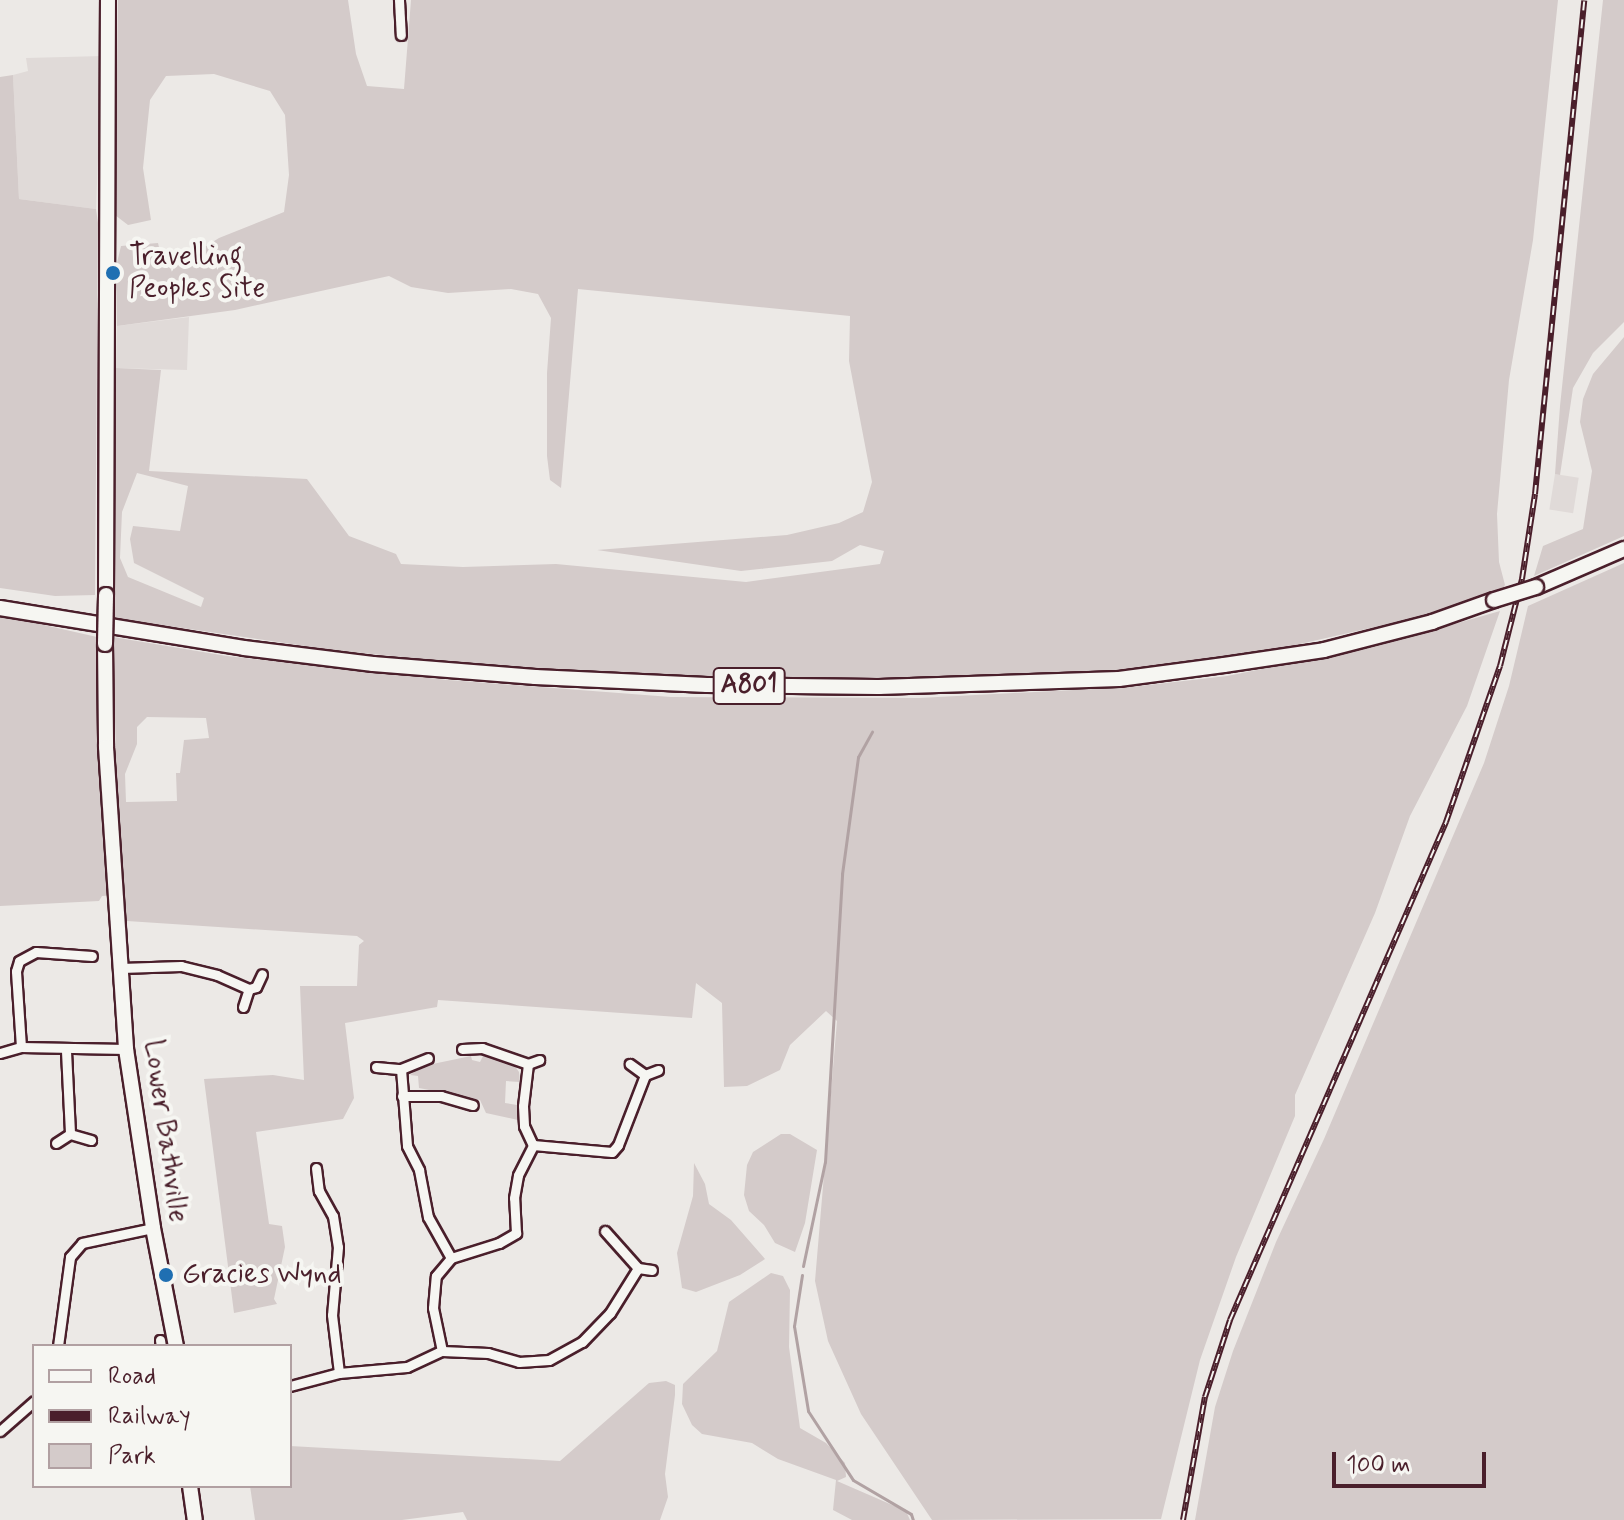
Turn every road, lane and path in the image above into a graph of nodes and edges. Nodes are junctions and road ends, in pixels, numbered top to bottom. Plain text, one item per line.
1 (108, 0) edge
2 (399, 0) edge
3 (401, 35) dead end
4 (1624, 549) edge
5 (0, 608) edge
6 (92, 956) dead end
7 (121, 968) junction
8 (262, 974) dead end
9 (249, 989) junction
10 (243, 1007) dead end
11 (21, 1047) junction
12 (126, 1049) junction
13 (462, 1049) dead end
14 (66, 1051) junction
15 (0, 1053) edge
16 (428, 1058) dead end
17 (539, 1060) dead end
18 (528, 1064) junction
19 (630, 1064) dead end
20 (376, 1067) dead end
21 (401, 1069) junction
22 (658, 1070) dead end
23 (645, 1075) junction
24 (402, 1096) junction
25 (473, 1105) dead end
26 (70, 1134) junction
27 (91, 1140) dead end
28 (56, 1143) dead end
29 (533, 1145) junction
30 (316, 1168) dead end
31 (153, 1228) junction
32 (605, 1231) dead end
33 (451, 1258) junction
34 (638, 1268) junction
35 (652, 1270) dead end
36 (58, 1344) edge
37 (176, 1344) edge
38 (442, 1351) junction
39 (339, 1373) junction
40 (292, 1385) edge
41 (32, 1409) edge
42 (0, 1431) edge
43 (190, 1488) edge
44 (195, 1520) edge

1 - 7 main road, Lower Bathville, bridge
2 - 3 street
4 - 5 main road, A801, bridge
6 - 11 street
7 - 9 street
7 - 12 main road, Lower Bathville
8 - 9 street
9 - 10 street
11 - 14 street
11 - 15 street
12 - 14 street
12 - 31 main road, Lower Bathville
13 - 18 street
14 - 26 street
16 - 21 street
17 - 18 street
18 - 29 street
19 - 23 street
20 - 21 street
21 - 24 street
22 - 23 street
23 - 29 street
24 - 25 street
24 - 33 street
26 - 27 street
26 - 28 street
29 - 33 street
30 - 39 street
31 - 36 street
31 - 37 main road, Lower Bathville
32 - 34 street
33 - 38 street
34 - 35 street
34 - 38 street
38 - 39 street
39 - 40 street
41 - 42 street
43 - 44 main road

